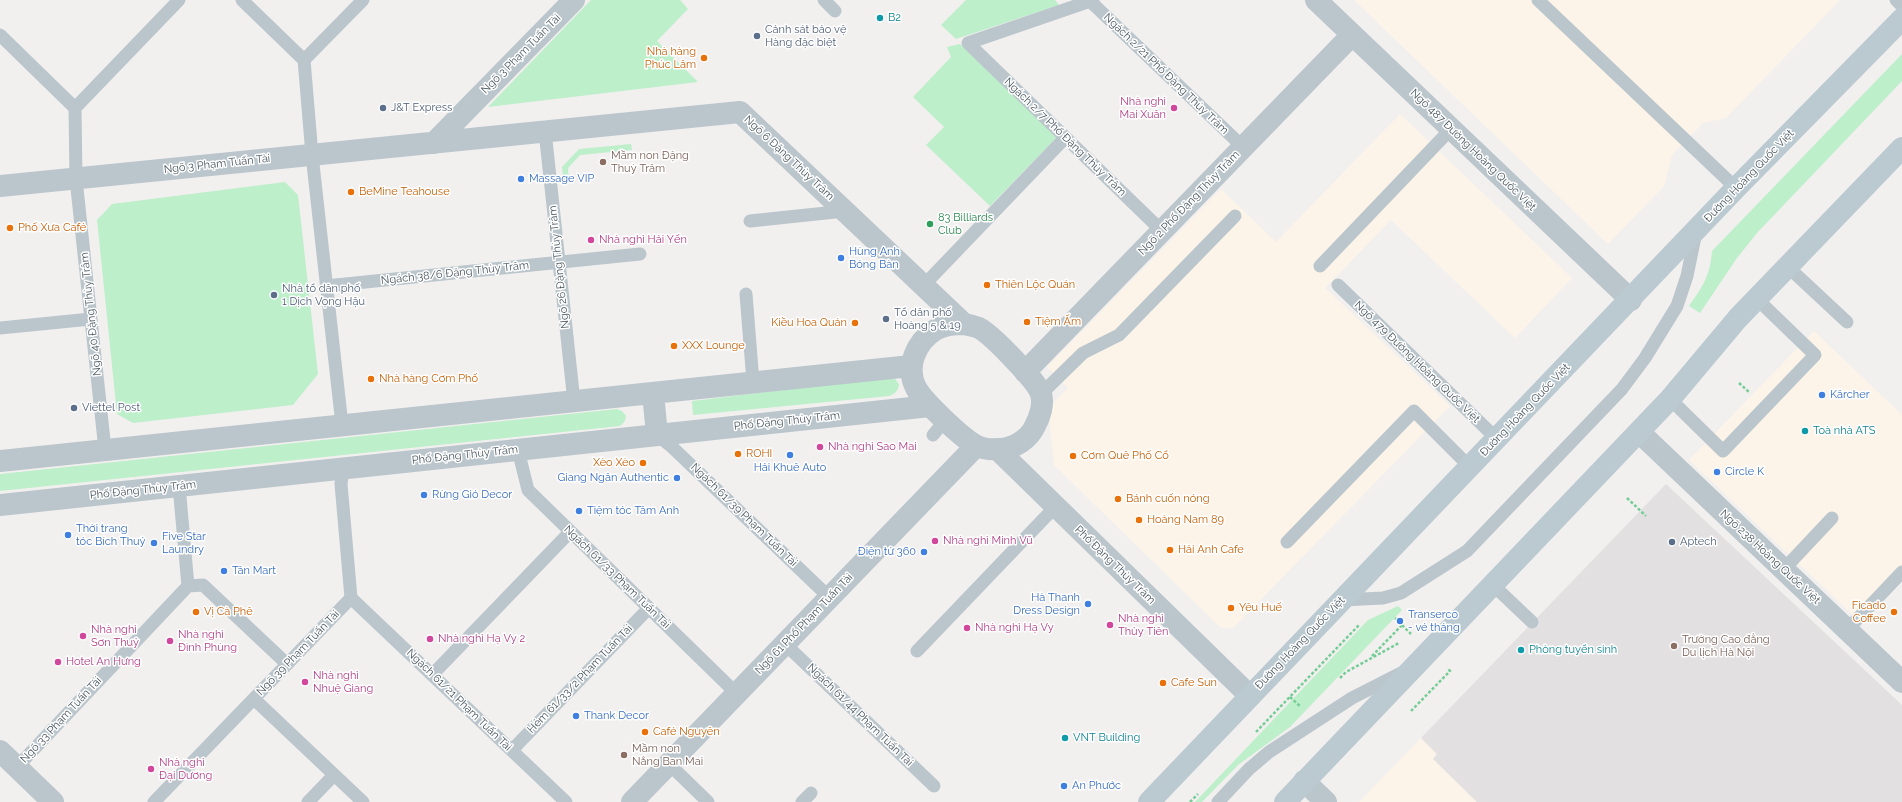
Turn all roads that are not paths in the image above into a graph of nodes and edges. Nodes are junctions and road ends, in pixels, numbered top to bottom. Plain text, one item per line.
1 (179, 0) edge
2 (242, 0) edge
3 (363, 0) edge
4 (574, 0) edge
5 (824, 0) edge
6 (1091, 0) edge
7 (1316, 0) edge
8 (1538, 0) edge
9 (1896, 0) edge
10 (1902, 6) edge
11 (835, 11) dead end
12 (1902, 19) edge
13 (0, 35) edge
14 (1352, 35) junction
15 (304, 60) junction
16 (76, 108) junction
17 (1451, 129) junction
18 (544, 131) junction
19 (1066, 138) junction
20 (434, 143) junction
21 (1243, 147) junction
22 (1902, 148) edge
23 (312, 155) junction
24 (76, 178) junction
25 (0, 186) edge
26 (1736, 188) junction
27 (845, 211) junction
28 (1235, 216) dead end
29 (750, 221) dead end
30 (1162, 231) junction
31 (1696, 232) junction
32 (640, 254) dead end
33 (559, 263) junction
34 (1320, 266) dead end
35 (1788, 267) junction
36 (924, 285) junction
37 (1338, 285) dead end
38 (326, 286) junction
39 (746, 294) dead end
40 (1757, 299) junction
41 (1631, 300) junction
42 (91, 319) junction
43 (1847, 322) dead end
44 (964, 324) junction
45 (0, 328) edge
46 (911, 366) junction
47 (1025, 372) junction
48 (753, 382) junction
49 (653, 393) junction
50 (1041, 394) junction
51 (1670, 399) junction
52 (574, 402) junction
53 (936, 420) junction
54 (342, 425) junction
55 (1639, 432) junction
56 (657, 435) junction
57 (1497, 439) junction
58 (986, 448) junction
59 (105, 450) junction
60 (518, 450) junction
61 (0, 461) edge
62 (1470, 467) junction
63 (343, 469) junction
64 (179, 486) junction
65 (0, 505) edge
66 (1055, 507) junction
67 (1832, 518) dead end
68 (570, 532) junction
69 (1287, 542) dead end
70 (1784, 569) junction
71 (1902, 572) edge
72 (1493, 585) junction
73 (188, 586) junction
74 (351, 598) junction
75 (830, 598) junction
76 (1342, 600) junction
77 (649, 608) junction
78 (1532, 622) dead end
79 (1847, 630) junction
80 (785, 644) junction
81 (917, 651) dead end
82 (287, 664) junction
83 (1415, 666) junction
84 (432, 675) junction
85 (1902, 682) edge
86 (737, 694) junction
87 (1250, 696) junction
88 (254, 699) junction
89 (512, 750) junction
90 (0, 751) edge
91 (669, 764) junction
92 (17, 767) junction
93 (334, 775) junction
94 (1304, 781) junction
95 (934, 786) dead end
96 (53, 802) edge
97 (154, 802) edge
98 (308, 802) edge
99 (362, 802) edge
100 (566, 802) edge
101 (632, 802) edge
102 (708, 802) edge
103 (1149, 802) edge
104 (1218, 802) edge
105 (1285, 802) edge
106 (1326, 802) edge

1 - 16 lane
2 - 15 lane
3 - 15 lane
4 - 20 street, Ngõ 3 Phạm Tuấn Tài
5 - 11 lane
6 - 19 lane, Ngách 2/7 Phố Đặng Thùy Trâm
6 - 21 lane, Ngách 2/21 Phố Đặng Thùy Trâm
7 - 14 street, Ngõ 487 Đường Hoàng Quốc Việt
8 - 26 lane
9 - 10 lane
12 - 26 main road, Đường Hoàng Quốc Việt
13 - 16 lane
14 - 17 street, Ngõ 487 Đường Hoàng Quốc Việt
14 - 21 street, Ngõ 2 Phố Đặng Thùy Trâm
15 - 23 lane
16 - 24 lane, Ngõ 40 Đặng Thùy Trâm
17 - 34 lane
17 - 41 street, Ngõ 487 Đường Hoàng Quốc Việt
18 - 20 street, Ngõ 3 Phạm Tuấn Tài
18 - 27 street, Ngõ 6 Đặng Thùy Trâm
18 - 33 lane, Ngõ 26 Đặng Thùy Trâm
19 - 30 lane, Ngách 2/7 Phố Đặng Thùy Trâm
19 - 36 lane
20 - 23 street, Ngõ 3 Phạm Tuấn Tài
21 - 30 street, Ngõ 2 Phố Đặng Thùy Trâm
22 - 35 main road
23 - 24 street, Ngõ 3 Phạm Tuấn Tài
23 - 38 lane
24 - 25 street, Ngõ 3 Phạm Tuấn Tài
24 - 42 lane, Ngõ 40 Đặng Thùy Trâm
26 - 31 main road, Đường Hoàng Quốc Việt
27 - 29 lane
27 - 36 street, Ngõ 6 Đặng Thùy Trâm
28 - 50 lane
30 - 47 street, Ngõ 2 Phố Đặng Thùy Trâm
31 - 41 main road, Đường Hoàng Quốc Việt
31 - 76 lane
32 - 33 lane, Ngách 38/6 Đặng Thùy Trâm
33 - 38 lane, Ngách 38/6 Đặng Thùy Trâm
33 - 52 lane, Ngõ 26 Đặng Thùy Trâm
35 - 40 main road
35 - 43 lane
36 - 44 street, Ngõ 6 Đặng Thùy Trâm
37 - 57 lane, Ngõ 479 Đường Hoàng Quốc Việt
38 - 54 lane
39 - 48 lane
40 - 51 main road
40 - 51 lane
41 - 57 main road, Đường Hoàng Quốc Việt
42 - 45 lane
42 - 59 lane, Ngõ 40 Đặng Thùy Trâm
44 - 46 street, Phố Đặng Thùy Trâm
44 - 47 street, Phố Đặng Thùy Trâm
46 - 48 street
46 - 53 street, Phố Đặng Thùy Trâm
47 - 50 street, Phố Đặng Thùy Trâm
48 - 49 street
49 - 52 street
49 - 56 street
50 - 58 street
51 - 55 main road
52 - 54 street
53 - 56 street, Phố Đặng Thùy Trâm
53 - 58 street, Phố Đặng Thùy Trâm
54 - 59 street
55 - 70 street, Ngõ 238 Hoàng Quốc Việt
55 - 72 main road
56 - 60 street, Phố Đặng Thùy Trâm
56 - 75 lane, Ngách 61/39 Phạm Tuấn Tài
57 - 62 main road, Đường Hoàng Quốc Việt
58 - 66 street, Phố Đặng Thùy Trâm
58 - 75 street, Ngõ 61 Phố Phạm Tuấn Tài
59 - 61 street
60 - 63 street, Phố Đặng Thùy Trâm
60 - 68 lane, Ngách 61/33 Phạm Tuấn Tài
62 - 69 lane
62 - 76 main road, Đường Hoàng Quốc Việt
63 - 64 street, Phố Đặng Thùy Trâm
63 - 74 lane
64 - 65 street, Phố Đặng Thùy Trâm
64 - 73 lane
66 - 81 lane
66 - 87 street, Phố Đặng Thùy Trâm
67 - 70 lane
68 - 77 lane, Ngách 61/33 Phạm Tuấn Tài
68 - 84 lane
70 - 79 street, Ngõ 238 Hoàng Quốc Việt
71 - 79 lane
72 - 78 lane
72 - 83 main road
73 - 82 lane
73 - 92 lane, Ngõ 33 Phạm Tuấn Tài
74 - 82 lane, Ngõ 39 Phạm Tuấn Tài
74 - 84 lane, Ngách 61/21 Phạm Tuấn Tài
75 - 80 street, Ngõ 61 Phố Phạm Tuấn Tài
76 - 87 main road, Đường Hoàng Quốc Việt
77 - 86 lane, Ngách 61/33 Phạm Tuấn Tài
77 - 89 lane, Hẻm 61/33/2 Phạm Tuấn Tài
79 - 85 street, Ngõ 238 Hoàng Quốc Việt
80 - 86 street, Ngõ 61 Phố Phạm Tuấn Tài
80 - 95 lane, Ngách 61/44 Phạm Tuấn Tài
82 - 88 lane, Ngõ 39 Phạm Tuấn Tài
83 - 94 main road
83 - 104 lane
84 - 89 lane, Ngách 61/21 Phạm Tuấn Tài
86 - 91 street, Ngõ 61 Phố Phạm Tuấn Tài
87 - 103 main road, Đường Hoàng Quốc Việt
88 - 93 lane
88 - 97 lane, Ngõ 39 Phạm Tuấn Tài
89 - 100 lane, Ngách 61/21 Phạm Tuấn Tài
90 - 92 street
91 - 101 street, Ngõ 61 Phố Phạm Tuấn Tài
91 - 102 lane
92 - 96 street
93 - 98 lane
93 - 99 lane
94 - 105 main road
94 - 106 street

